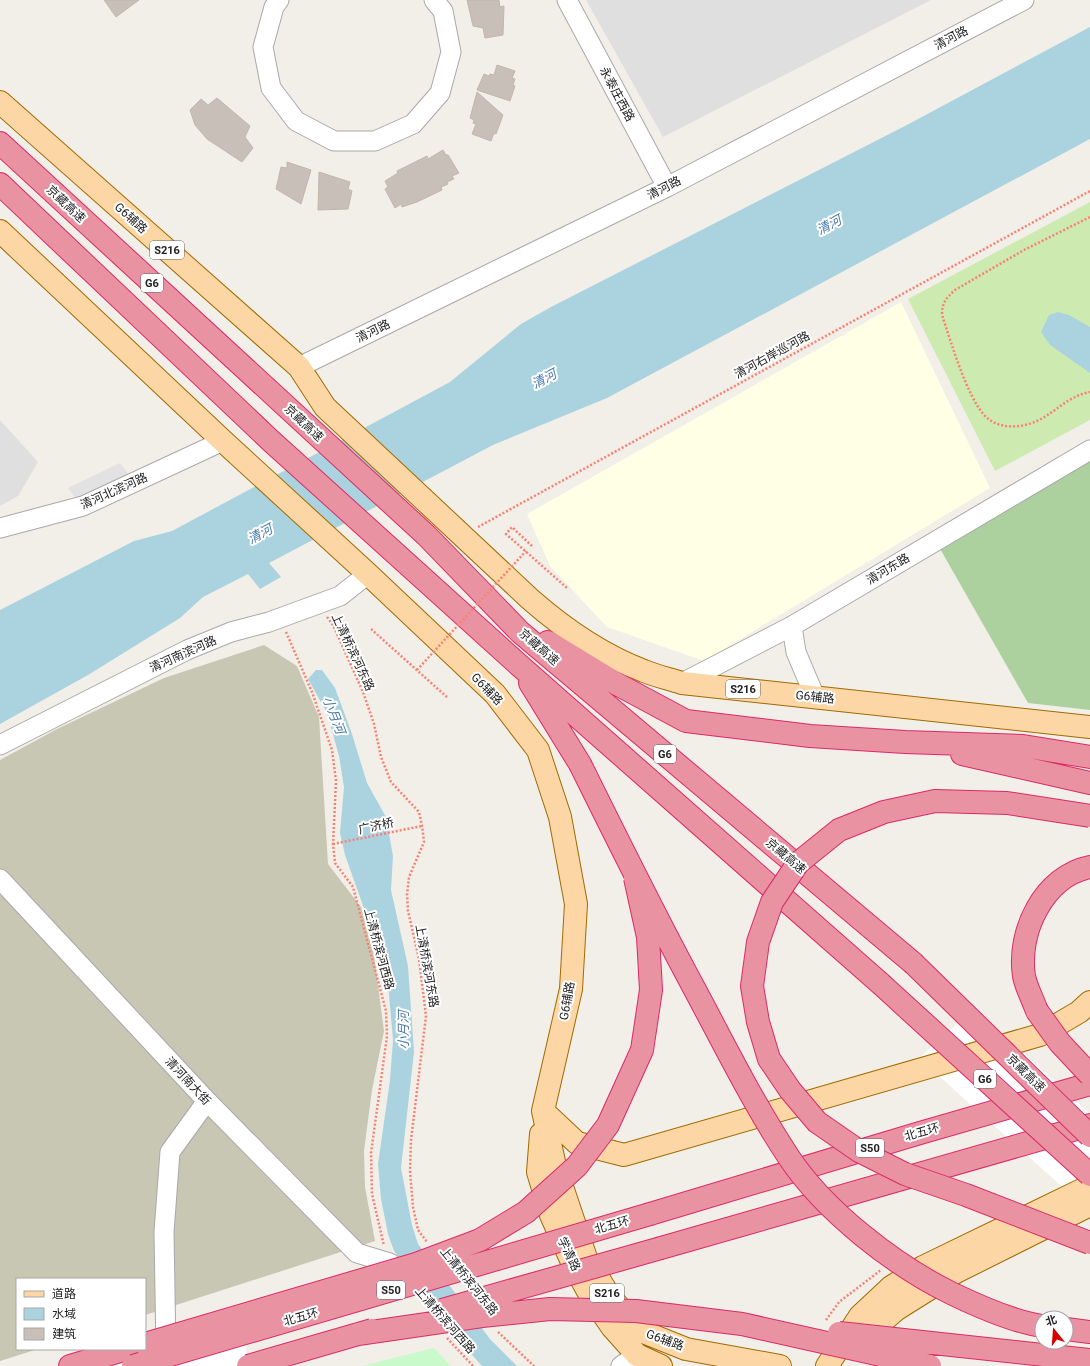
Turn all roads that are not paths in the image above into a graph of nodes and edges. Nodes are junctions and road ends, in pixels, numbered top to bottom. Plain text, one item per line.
1 (280, 0) edge
2 (434, 0) edge
3 (566, 0) edge
4 (1024, 0) edge
5 (0, 102) edge
6 (0, 143) edge
7 (0, 184) edge
8 (666, 187) junction
9 (0, 231) edge
10 (299, 367) junction
11 (223, 441) junction
12 (1090, 450) edge
13 (0, 528) edge
14 (368, 574) junction
15 (792, 626) junction
16 (520, 632) junction
17 (519, 665) junction
18 (682, 683) junction
19 (815, 697) junction
20 (1090, 727) edge
21 (905, 742) junction
22 (0, 744) edge
23 (1090, 757) edge
24 (1090, 783) edge
25 (1090, 816) edge
26 (1090, 867) edge
27 (636, 878) junction
28 (0, 879) edge
29 (1090, 1002) edge
30 (1090, 1074) edge
31 (1090, 1084) edge
32 (207, 1101) junction
33 (543, 1111) junction
34 (1090, 1125) edge
35 (920, 1133) junction
36 (1090, 1136) edge
37 (1090, 1175) edge
38 (1090, 1186) edge
39 (1090, 1205) edge
40 (1090, 1243) edge
41 (390, 1263) road end
42 (1034, 1323) edge
43 (742, 1324) junction
44 (1074, 1330) edge
45 (1090, 1332) edge
46 (358, 1334) junction
47 (146, 1344) edge
48 (124, 1350) edge
49 (1090, 1360) edge
50 (629, 1361) edge
51 (70, 1366) edge
52 (133, 1366) edge
53 (166, 1366) edge
54 (248, 1366) edge
55 (661, 1366) edge
56 (780, 1366) edge
57 (828, 1366) edge
58 (831, 1366) edge
59 (930, 1366) edge

1 - 2 street
3 - 8 street, 永泰庄西路
4 - 8 street, 清河路
5 - 10 main road, G6辅路 / S216
6 - 16 highway, 京藏高速 / G6
7 - 17 highway, G6
8 - 10 street, 清河路
9 - 11 main road
10 - 18 main road, G6辅路 / S216
11 - 13 street, 清河北滨河路
11 - 14 main road, G6辅路
12 - 15 street, 清河东路
14 - 22 street, 清河南滨河路
14 - 33 main road, G6辅路 / S216
15 - 18 street, 清河东路
15 - 19 street
16 - 21 highway
16 - 36 highway, 京藏高速 / G6, bridge
17 - 27 highway, bridge
17 - 37 highway, G6, bridge
18 - 19 main road, G6辅路 / S216
19 - 20 main road, G6辅路 / S216
21 - 23 highway
21 - 24 highway
25 - 40 highway, bridge
26 - 30 highway, bridge
27 - 42 highway, bridge
27 - 47 highway, bridge
28 - 32 street, 清河南大街
29 - 33 main road
30 - 35 highway
31 - 35 highway, 北五环 / S50
32 - 41 street, 清河南大街
32 - 53 street
33 - 50 main road, 学清路
33 - 56 main road, G6辅路 / S216
34 - 46 highway, bridge
35 - 52 highway, 北五环 / S50, bridge
38 - 57 main road
39 - 58 main road
43 - 46 highway, bridge
43 - 49 highway, bridge
43 - 59 highway, bridge
44 - 45 highway
46 - 54 highway, bridge
48 - 51 highway
50 - 55 main road, 学清路

